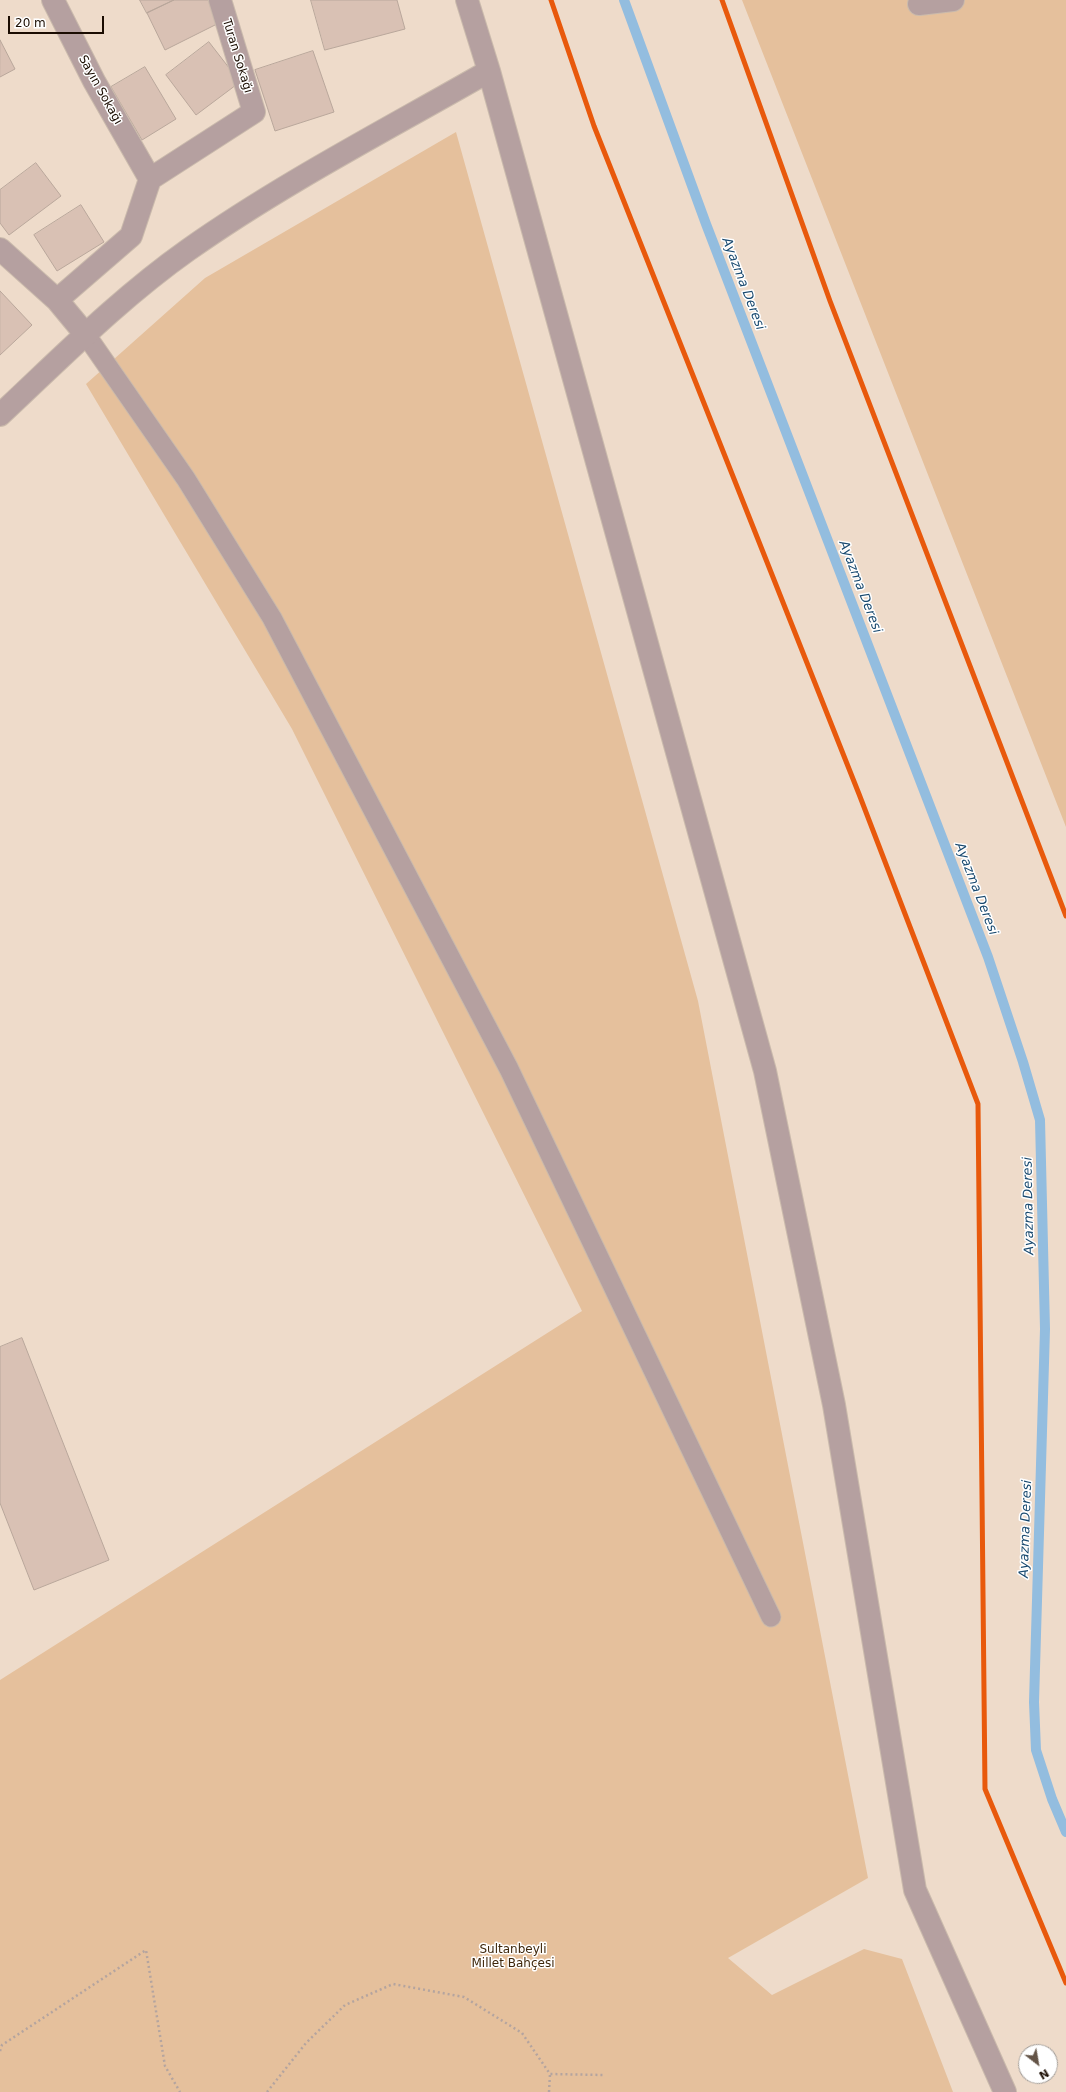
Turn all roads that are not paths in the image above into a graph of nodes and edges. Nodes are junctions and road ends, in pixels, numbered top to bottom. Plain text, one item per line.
1 (53, 0) edge
2 (220, 0) edge
3 (467, 0) edge
4 (954, 0) edge
5 (919, 4) dead end
6 (489, 71) junction
7 (150, 179) junction
8 (0, 249) edge
9 (57, 300) junction
10 (86, 335) junction
11 (0, 415) edge
12 (771, 1617) dead end
13 (1005, 2092) edge

1 - 7 street, Sayın Sokağı
2 - 7 street, Turan Sokağı
3 - 6 street
4 - 5 street
6 - 10 street
6 - 13 street
7 - 9 street
8 - 9 street
9 - 10 street
10 - 11 street
10 - 12 lane

